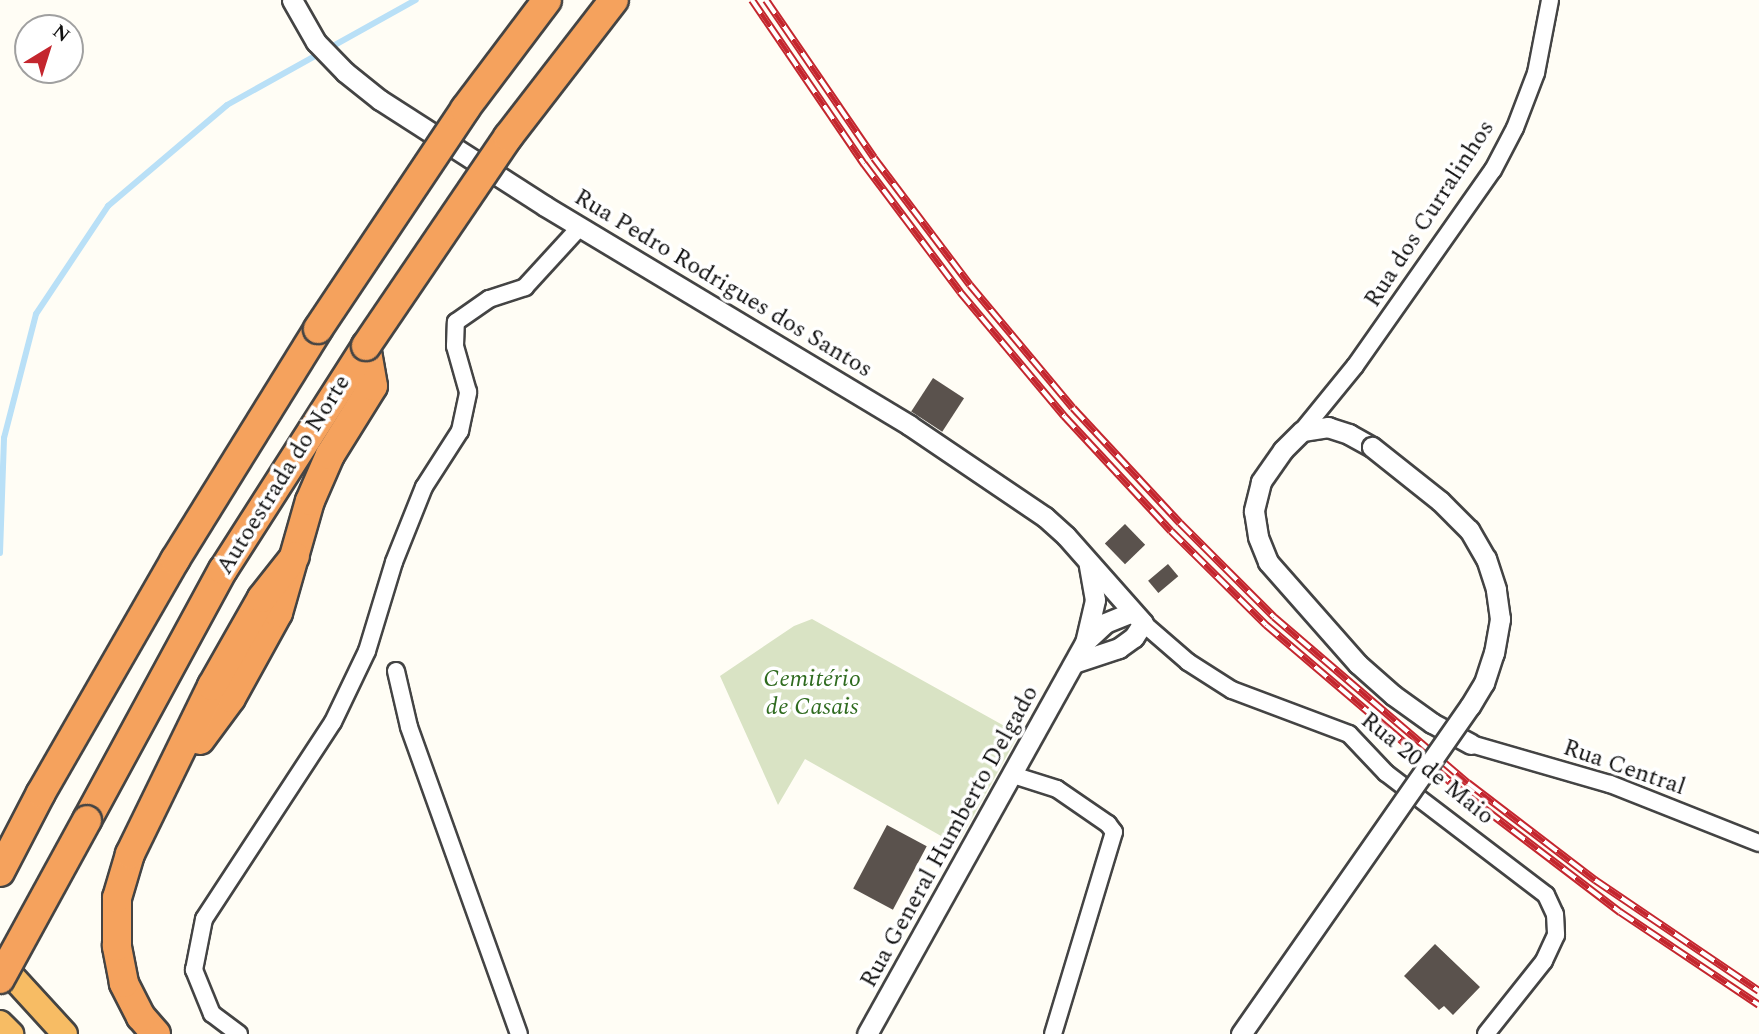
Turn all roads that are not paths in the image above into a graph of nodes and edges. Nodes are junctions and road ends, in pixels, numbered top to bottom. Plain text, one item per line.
1 (292, 0) edge
2 (547, 0) edge
3 (614, 0) edge
4 (1550, 0) edge
5 (580, 227) junction
6 (366, 346) junction
7 (1302, 431) junction
8 (1087, 561) junction
9 (1137, 617) junction
10 (1085, 643) junction
11 (1074, 663) junction
12 (396, 671) dead end
13 (1471, 744) joint
14 (1013, 775) junction
15 (1759, 843) edge
16 (0, 872) edge
17 (0, 963) edge
18 (0, 979) edge
19 (0, 1023) edge
20 (873, 1030) edge
21 (10, 1034) edge
22 (65, 1034) edge
23 (156, 1034) edge
24 (239, 1034) edge
25 (519, 1034) edge
26 (1053, 1034) edge
27 (1241, 1034) edge
28 (1486, 1034) edge

1 - 5 street, Rua Pedro Rodrigues dos Santos
2 - 16 highway, Autoestrada do Norte, bridge
3 - 6 highway, Autoestrada do Norte, bridge
4 - 7 street, Rua dos Curralinhos
5 - 8 street, Rua Pedro Rodrigues dos Santos
5 - 24 street
6 - 18 highway, Autoestrada do Norte, bridge
6 - 23 highway
7 - 13 street
7 - 27 street, bridge
8 - 9 street, Rua Pedro Rodrigues dos Santos
8 - 10 street, Rua General Humberto Delgado
9 - 10 street
9 - 11 street
9 - 28 street, Rua 20 de Maio
10 - 11 street, Rua General Humberto Delgado
11 - 14 street, Rua General Humberto Delgado
12 - 25 street
13 - 15 street, Rua Central
14 - 20 street, Rua General Humberto Delgado
14 - 26 street
17 - 22 highway
19 - 21 highway

